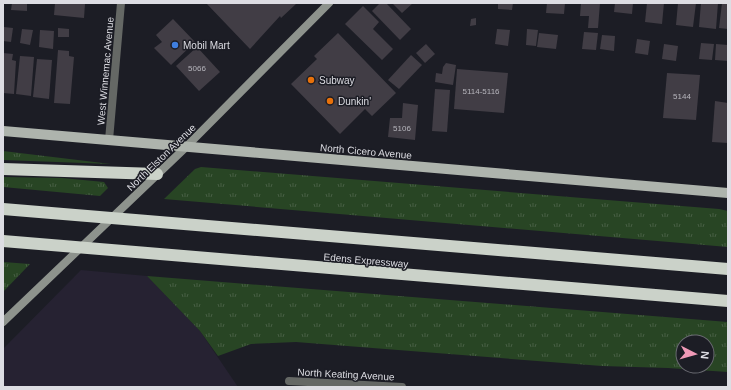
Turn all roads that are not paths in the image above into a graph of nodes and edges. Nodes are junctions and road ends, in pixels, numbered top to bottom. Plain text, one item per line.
1 (121, 3) edge
2 (329, 3) edge
3 (3, 131) edge
4 (109, 140) junction
5 (186, 147) junction
6 (3, 169) edge
7 (157, 174) junction
8 (728, 193) edge
9 (3, 209) edge
10 (3, 241) edge
11 (728, 269) edge
12 (728, 301) edge
13 (3, 322) edge
14 (289, 381) dead end
15 (402, 387) edge

1 - 4 street, West Winnemac Avenue
2 - 5 main road, North Elston Avenue
3 - 4 main road, North Cicero Avenue
4 - 5 main road, North Cicero Avenue
5 - 7 main road, North Elston Avenue
5 - 8 main road, North Cicero Avenue
6 - 7 highway
7 - 13 main road, North Elston Avenue
9 - 11 highway, Edens Expressway
10 - 12 highway, Edens Expressway
14 - 15 street, North Keating Avenue

